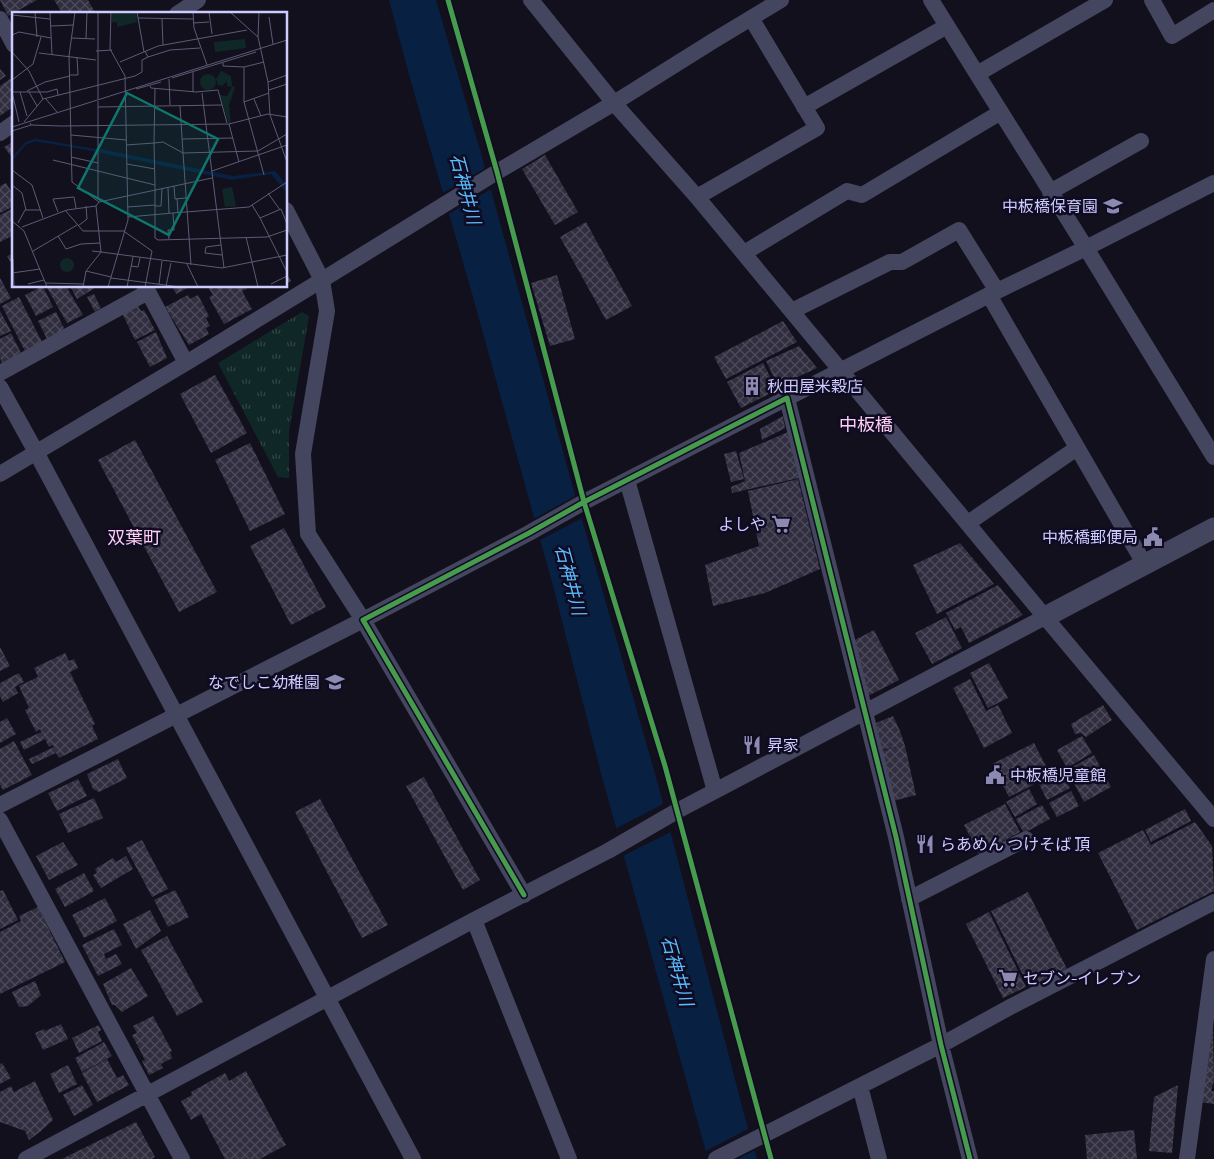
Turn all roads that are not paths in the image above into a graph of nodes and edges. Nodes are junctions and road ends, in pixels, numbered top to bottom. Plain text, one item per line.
1 (531, 0) edge
2 (781, 0) edge
3 (931, 0) edge
4 (1105, 0) edge
5 (1152, 0) edge
6 (1214, 10) edge
7 (752, 18) junction
8 (0, 19) edge
9 (947, 26) junction
10 (12, 41) edge
11 (977, 74) junction
12 (614, 102) junction
13 (804, 107) junction
14 (1001, 112) junction
15 (12, 124) edge
16 (0, 133) edge
17 (1141, 141) dead end
18 (1214, 182) edge
19 (1050, 192) junction
20 (697, 197) junction
21 (288, 214) edge
22 (1086, 248) junction
23 (744, 253) junction
24 (322, 280) junction
25 (147, 289) edge
26 (993, 293) junction
27 (792, 311) junction
28 (186, 363) junction
29 (840, 370) junction
30 (0, 373) edge
31 (0, 387) edge
32 (787, 398) junction
33 (1077, 448) junction
34 (36, 452) junction
35 (1214, 457) edge
36 (0, 474) edge
37 (627, 480) junction
38 (968, 522) junction
39 (1214, 528) edge
40 (1145, 564) junction
41 (1045, 617) junction
42 (363, 620) junction
43 (865, 713) junction
44 (176, 715) junction
45 (715, 791) junction
46 (0, 805) edge
47 (1214, 818) edge
48 (0, 820) edge
49 (1026, 839) dead end
50 (524, 894) junction
51 (909, 899) junction
52 (1214, 902) edge
53 (474, 920) junction
54 (1214, 959) edge
55 (328, 998) junction
56 (941, 1044) junction
57 (860, 1086) junction
58 (148, 1094) junction
59 (26, 1159) edge
60 (182, 1159) edge
61 (413, 1159) edge
62 (569, 1159) edge
63 (716, 1159) edge
64 (880, 1159) edge
65 (970, 1159) edge
66 (1187, 1159) edge

1 - 12 street
2 - 7 street
3 - 9 street
4 - 11 street
5 - 6 street
7 - 12 street
7 - 13 street
8 - 10 street
9 - 11 street
9 - 13 street
11 - 14 street
12 - 20 street
12 - 24 street
13 - 20 street
14 - 19 street
14 - 23 street
15 - 16 street
17 - 19 street
18 - 22 street
19 - 22 street
20 - 23 street
21 - 24 street
22 - 26 street
22 - 35 street
23 - 27 street
24 - 28 street
24 - 42 street
25 - 28 street
25 - 30 street
26 - 27 street
26 - 29 street
26 - 33 street
27 - 29 street
28 - 34 street
29 - 32 street
29 - 38 street
31 - 34 street
32 - 37 street
32 - 43 street
33 - 38 street
33 - 40 street
34 - 36 street
34 - 44 street
37 - 42 street
37 - 45 street
38 - 41 street
39 - 40 street
40 - 41 street
41 - 43 street
41 - 47 street
42 - 44 street
42 - 50 street
43 - 45 street
43 - 51 street
44 - 46 street
44 - 55 street
45 - 50 street
48 - 58 street
49 - 51 street
50 - 53 street
51 - 56 street
52 - 56 street
53 - 55 street
53 - 62 street
54 - 66 street
55 - 58 street
55 - 61 street
56 - 57 street
56 - 65 street
57 - 63 street
57 - 64 street
58 - 59 street
58 - 60 street

